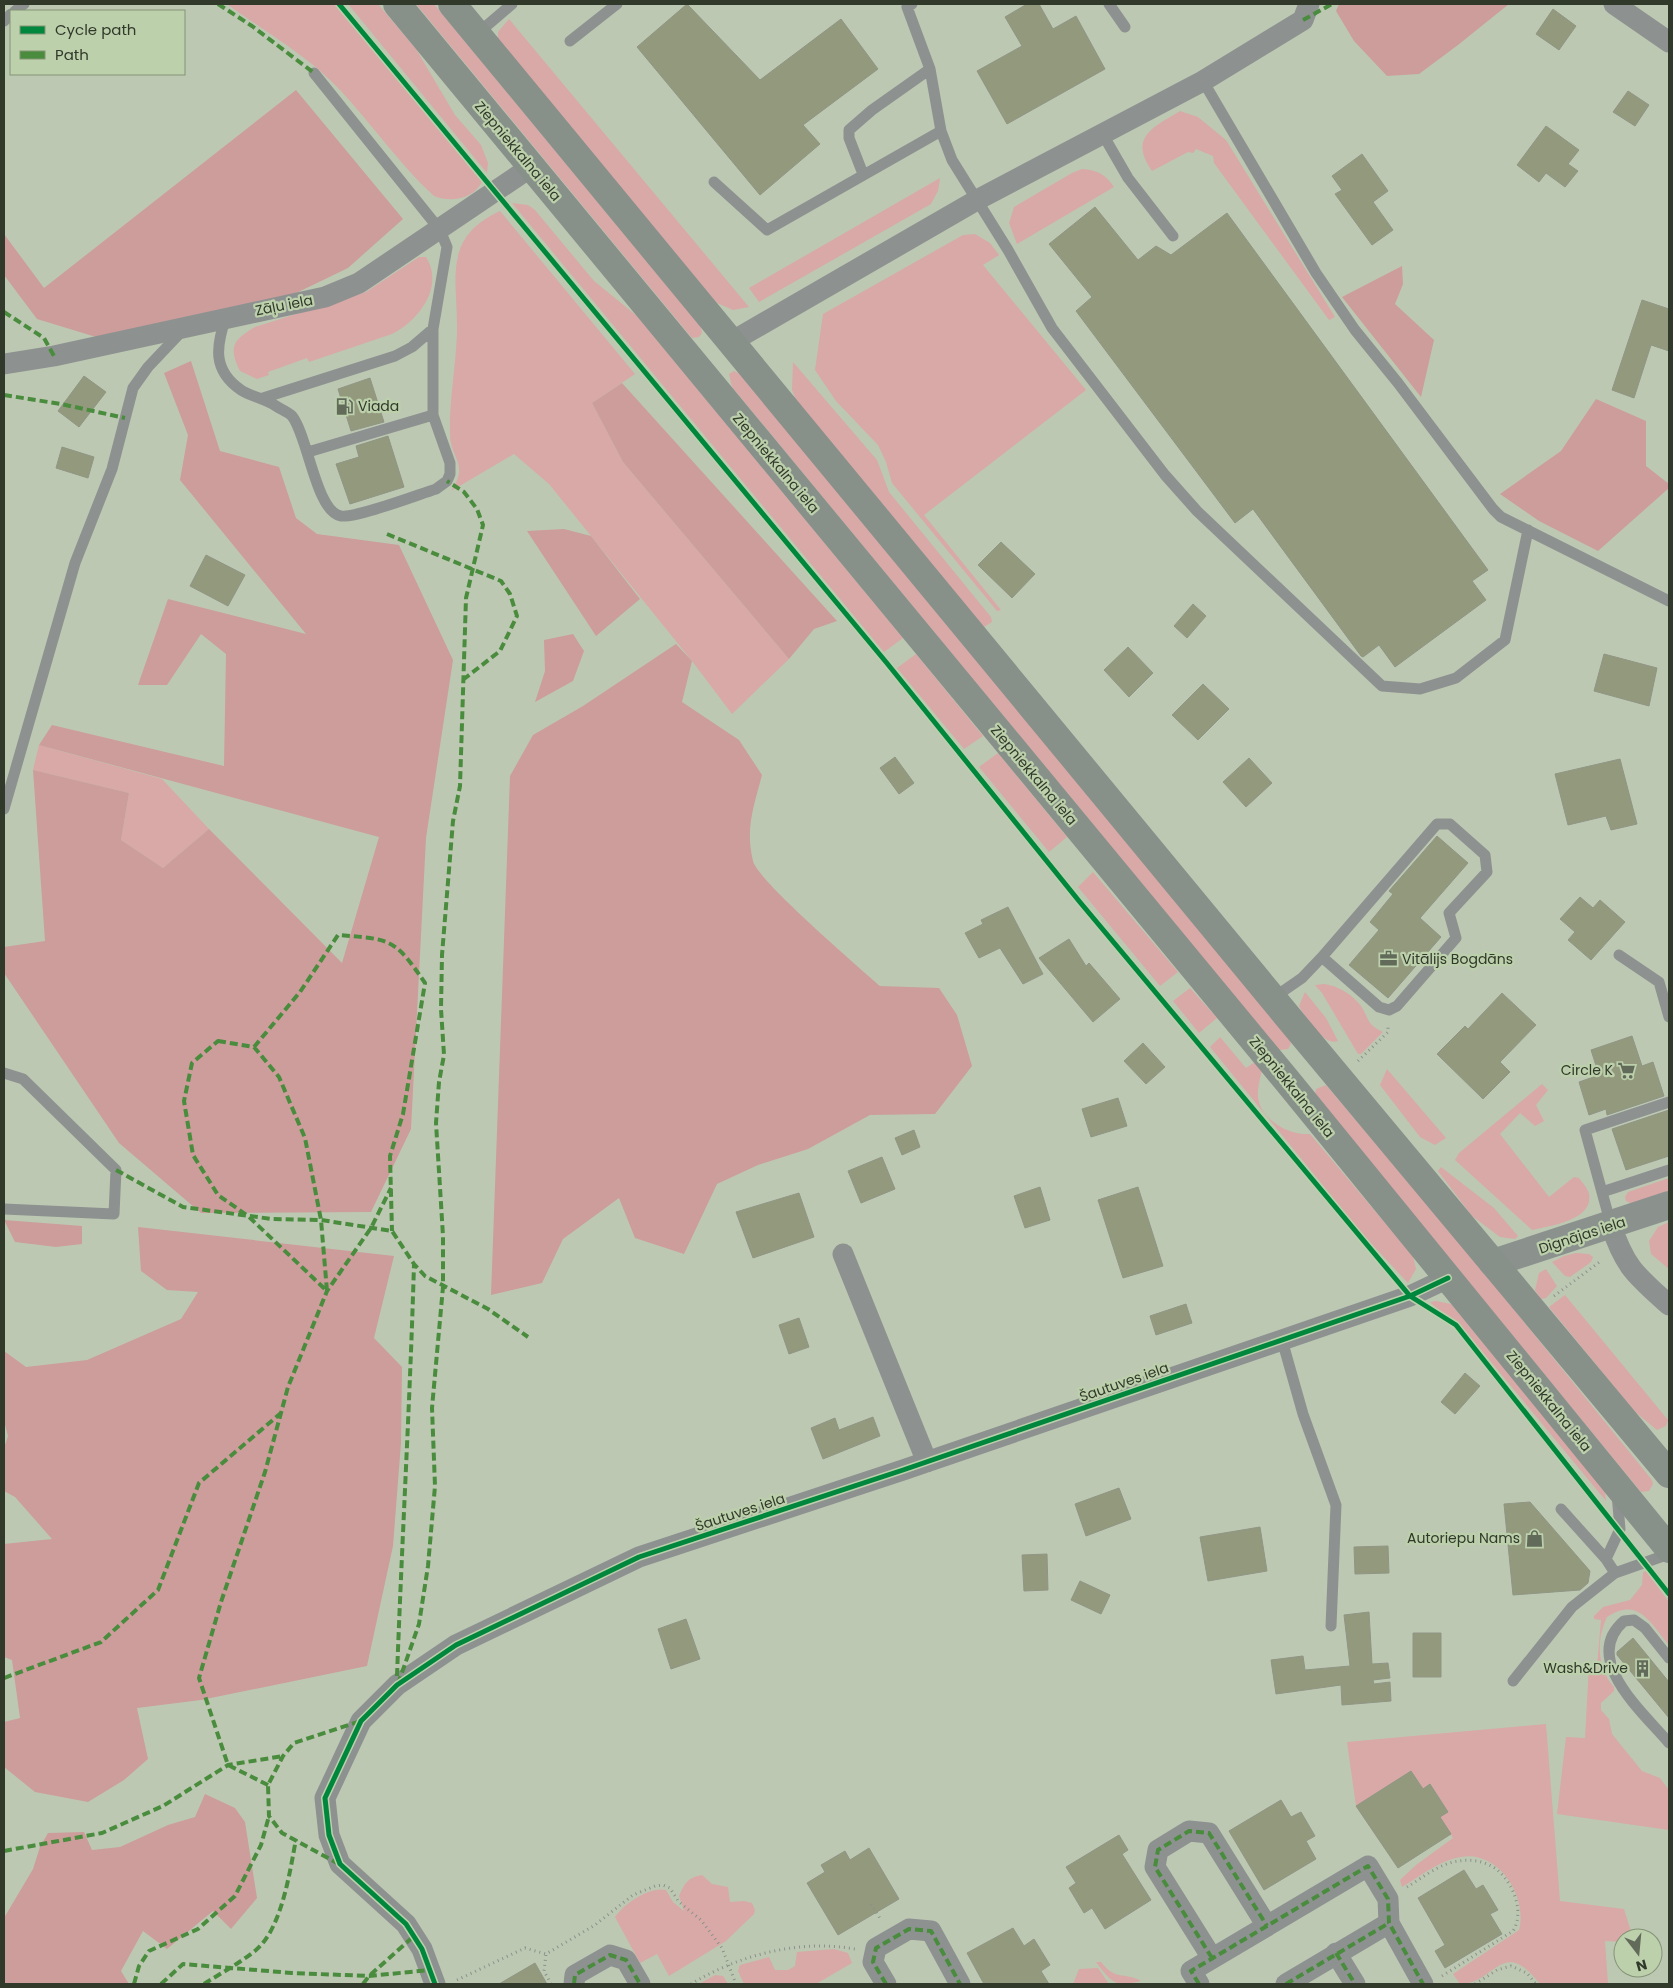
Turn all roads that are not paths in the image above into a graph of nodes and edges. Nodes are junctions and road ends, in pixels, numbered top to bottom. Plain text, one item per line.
1 (397, 4) edge
2 (452, 4) edge
3 (512, 4) edge
4 (617, 4) edge
5 (1110, 4) edge
6 (1309, 4) edge
7 (1614, 4) edge
8 (907, 5) edge
9 (1125, 26) dead end
10 (477, 34) junction
11 (570, 41) dead end
12 (1669, 42) edge
13 (930, 68) junction
14 (314, 74) dead end
15 (1203, 81) junction
16 (941, 131) junction
17 (1102, 133) junction
18 (531, 167) junction
19 (863, 174) junction
20 (714, 182) dead end
21 (977, 200) junction
22 (440, 230) junction
23 (1173, 236) dead end
24 (226, 317) junction
25 (186, 327) junction
26 (433, 329) junction
27 (730, 342) junction
28 (683, 350) junction
29 (4, 364) edge
30 (263, 398) junction
31 (433, 415) junction
32 (308, 452) junction
33 (1528, 530) junction
34 (1669, 601) edge
35 (4, 809) edge
36 (1619, 955) dead end
37 (1322, 958) junction
38 (1273, 998) junction
39 (1669, 1017) edge
40 (1320, 1054) junction
41 (4, 1073) edge
42 (1289, 1083) junction
43 (1669, 1102) edge
44 (1669, 1170) edge
45 (1602, 1192) junction
46 (1669, 1205) edge
47 (4, 1209) edge
48 (1611, 1225) junction
49 (843, 1254) dead end
50 (1493, 1263) junction
51 (1448, 1278) junction
52 (1669, 1305) edge
53 (1282, 1340) junction
54 (927, 1462) junction
55 (1669, 1474) edge
56 (1616, 1484) junction
57 (1561, 1509) dead end
58 (1640, 1512) junction
59 (1669, 1516) edge
60 (1669, 1549) edge
61 (1669, 1554) edge
62 (1606, 1559) junction
63 (1615, 1572) junction
64 (1330, 1626) dead end
65 (1669, 1658) edge
66 (1513, 1681) dead end
67 (1669, 1743) edge
68 (1389, 1922) junction
69 (1267, 1926) junction
70 (1336, 1953) junction
71 (1212, 1958) junction
72 (1430, 1982) edge
73 (435, 1984) edge
74 (574, 1984) edge
75 (640, 1984) edge
76 (886, 1984) edge
77 (960, 1984) edge
78 (1199, 1984) edge
79 (1286, 1984) edge
80 (1355, 1984) edge

1 - 18 highway, Ziepniekkalna iela
2 - 10 highway
3 - 10 lane
4 - 11 lane
5 - 9 lane
6 - 15 street
7 - 12 street
8 - 13 lane
10 - 27 highway
13 - 16 lane
13 - 19 lane
14 - 22 lane
15 - 17 street
15 - 33 lane
16 - 19 lane
16 - 21 lane
17 - 21 street
17 - 23 lane
18 - 22 street, Zāļu iela
18 - 28 highway, Ziepniekkalna iela
19 - 20 lane
21 - 27 street
21 - 33 lane
22 - 24 street, Zāļu iela
22 - 26 lane
24 - 25 street, Zāļu iela
24 - 30 lane
25 - 29 street, Zāļu iela
25 - 35 lane
26 - 30 lane
26 - 31 lane
27 - 28 highway
27 - 38 highway
28 - 42 highway, Ziepniekkalna iela
30 - 32 lane
31 - 32 lane
31 - 32 lane
33 - 34 lane
36 - 39 lane
37 - 37 lane
37 - 38 lane
38 - 40 highway
40 - 42 highway
40 - 50 highway
41 - 47 lane
42 - 51 highway, Ziepniekkalna iela
43 - 45 lane
44 - 45 lane
45 - 48 lane
46 - 48 main road, Dignājas iela
48 - 50 main road, Dignājas iela
48 - 52 street
49 - 54 street
50 - 55 highway
51 - 53 street, Šautuves iela
51 - 56 highway, Ziepniekkalna iela
53 - 54 street, Šautuves iela
53 - 64 lane
54 - 73 street, Šautuves iela
56 - 58 highway, Ziepniekkalna iela
56 - 62 lane
57 - 62 lane
58 - 59 highway
58 - 60 highway, Ziepniekkalna iela
61 - 63 lane
62 - 63 lane
63 - 66 lane
65 - 67 lane
68 - 69 street
68 - 70 street
68 - 72 street
69 - 71 street
69 - 71 street
70 - 79 street
70 - 80 street
71 - 78 street
74 - 75 street
76 - 77 street

